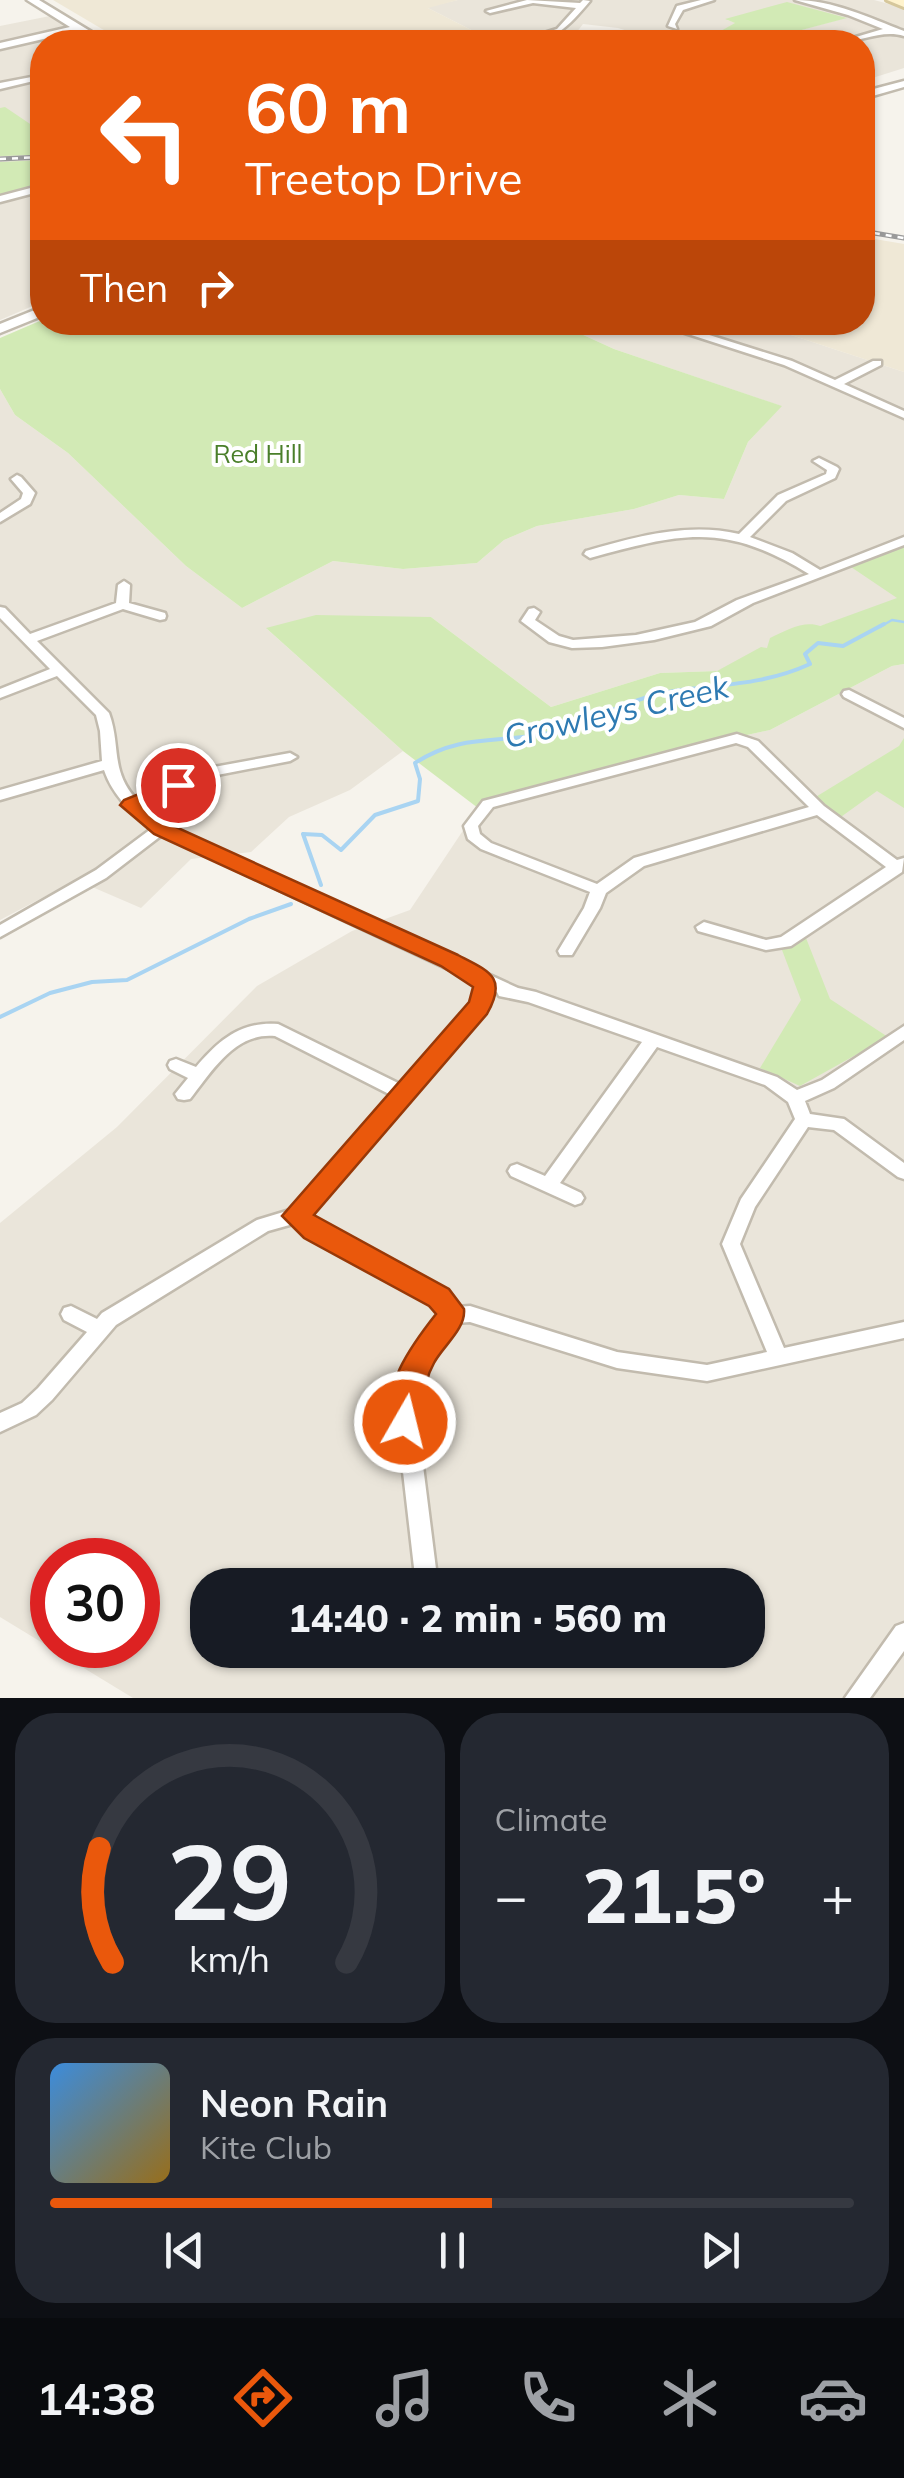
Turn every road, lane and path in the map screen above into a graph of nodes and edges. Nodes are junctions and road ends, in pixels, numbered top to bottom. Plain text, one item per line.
1 (32, 0) edge
2 (710, 0) edge
3 (798, 0) edge
4 (893, 0) edge
5 (903, 2) edge
6 (584, 3) edge
7 (490, 11) dead end
8 (674, 26) dead end
9 (80, 28) junction
10 (892, 29) junction
11 (71, 30) edge
12 (83, 30) edge
13 (561, 30) edge
14 (875, 34) edge
15 (904, 34) edge
16 (30, 39) edge
17 (0, 46) edge
18 (904, 74) edge
19 (30, 79) edge
20 (875, 82) edge
21 (904, 84) edge
22 (0, 86) edge
23 (875, 92) edge
24 (30, 191) edge
25 (0, 199) edge
26 (30, 315) edge
27 (0, 329) edge
28 (698, 335) edge
29 (877, 364) dead end
30 (835, 384) junction
31 (904, 415) edge
32 (819, 461) dead end
33 (16, 479) dead end
34 (0, 518) edge
35 (744, 536) junction
36 (904, 542) edge
37 (590, 554) dead end
38 (816, 573) junction
39 (124, 585) dead end
40 (122, 605) junction
41 (0, 611) edge
42 (534, 612) dead end
43 (160, 616) dead end
44 (29, 639) junction
45 (59, 670) junction
46 (0, 694) edge
47 (849, 694) dead end
48 (904, 724) edge
49 (290, 757) dead end
50 (109, 764) junction
51 (0, 795) edge
52 (132, 805) junction
53 (819, 810) junction
54 (162, 829) junction
55 (900, 865) edge
56 (598, 890) junction
57 (704, 927) dead end
58 (0, 932) edge
59 (566, 951) dead end
60 (482, 985) junction
61 (904, 1032) edge
62 (652, 1041) junction
63 (176, 1066) dead end
64 (200, 1076) junction
65 (402, 1093) junction
66 (184, 1094) dead end
67 (795, 1098) junction
68 (804, 1120) junction
69 (517, 1171) dead end
70 (904, 1172) edge
71 (548, 1185) junction
72 (575, 1198) dead end
73 (296, 1216) junction
74 (71, 1314) dead end
75 (451, 1316) junction
76 (99, 1328) junction
77 (904, 1330) edge
78 (779, 1358) junction
79 (0, 1422) edge
80 (425, 1568) edge
81 (904, 1633) edge
82 (856, 1698) edge

1 - 9 street
2 - 8 street
3 - 10 street
4 - 5 main road
6 - 7 street
6 - 13 street
9 - 11 street
9 - 12 street
10 - 14 street
10 - 15 street
16 - 17 street
18 - 20 street
19 - 22 street
21 - 23 street
24 - 25 street
26 - 27 street
28 - 30 street
29 - 30 street
30 - 31 street
32 - 35 street
33 - 34 street
35 - 37 street
35 - 38 street
36 - 38 street
38 - 42 street
39 - 40 street
40 - 43 street
40 - 44 street
41 - 44 street
44 - 45 street
45 - 46 street
45 - 50 street
47 - 48 street
49 - 52 street
50 - 51 street
50 - 52 street
52 - 54 street
53 - 55 street
53 - 56 street
53 - 56 street
54 - 58 street
54 - 60 street
55 - 57 street
56 - 59 street
60 - 62 street
60 - 65 street
61 - 67 street
62 - 67 street
62 - 71 street
63 - 64 street
64 - 65 street
64 - 66 street
65 - 73 street
67 - 68 street
68 - 70 street
68 - 78 street
69 - 71 street
71 - 72 street
73 - 75 street
73 - 76 street
74 - 76 street
75 - 78 street
75 - 80 street
76 - 79 street
77 - 78 street
81 - 82 street

